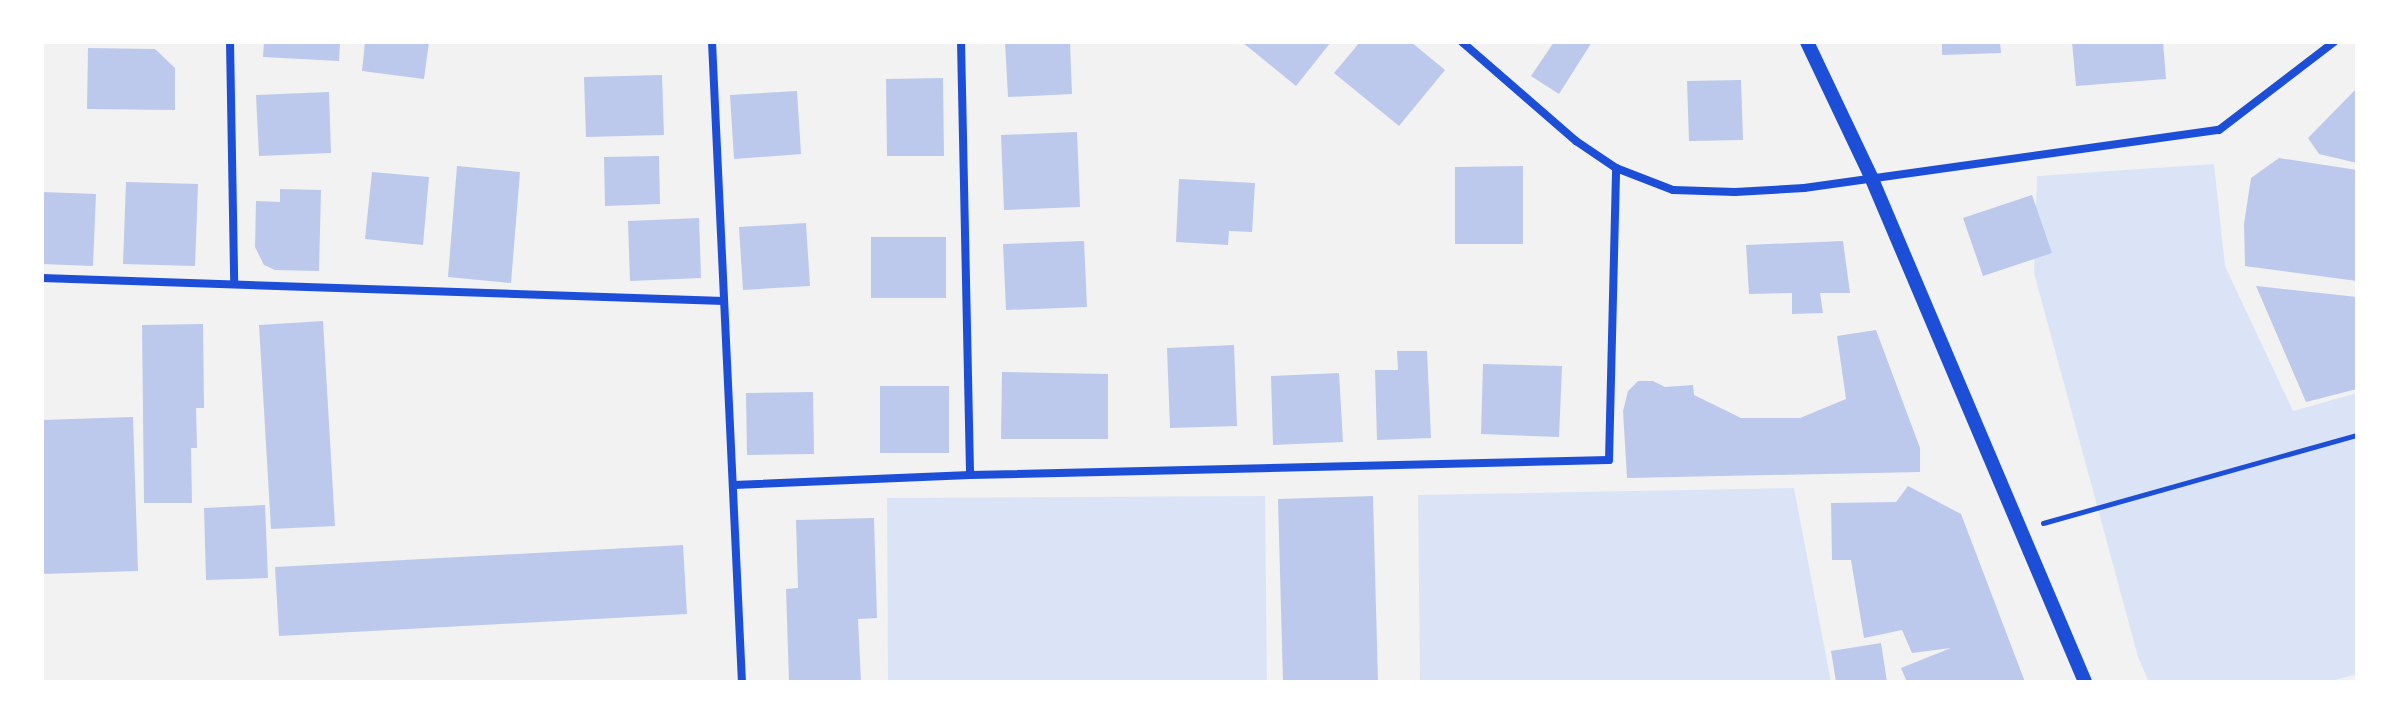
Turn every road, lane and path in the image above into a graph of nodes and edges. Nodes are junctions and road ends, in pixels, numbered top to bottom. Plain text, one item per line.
1 (230, 42) edge
2 (712, 42) edge
3 (961, 42) edge
4 (1462, 42) edge
5 (1807, 42) edge
6 (2334, 42) edge
7 (1616, 168) junction
8 (1871, 177) junction
9 (42, 278) edge
10 (234, 283) junction
11 (724, 301) junction
12 (2357, 435) edge
13 (970, 475) junction
14 (734, 485) junction
15 (2022, 527) junction
16 (742, 682) edge
17 (2085, 682) edge

1 - 10 street
2 - 11 street
3 - 13 street
4 - 7 street
5 - 8 street
6 - 8 street
7 - 8 street
7 - 13 street
8 - 15 street
9 - 10 street
10 - 11 street
11 - 14 street
12 - 15 path
13 - 14 street
14 - 16 street
15 - 17 street

